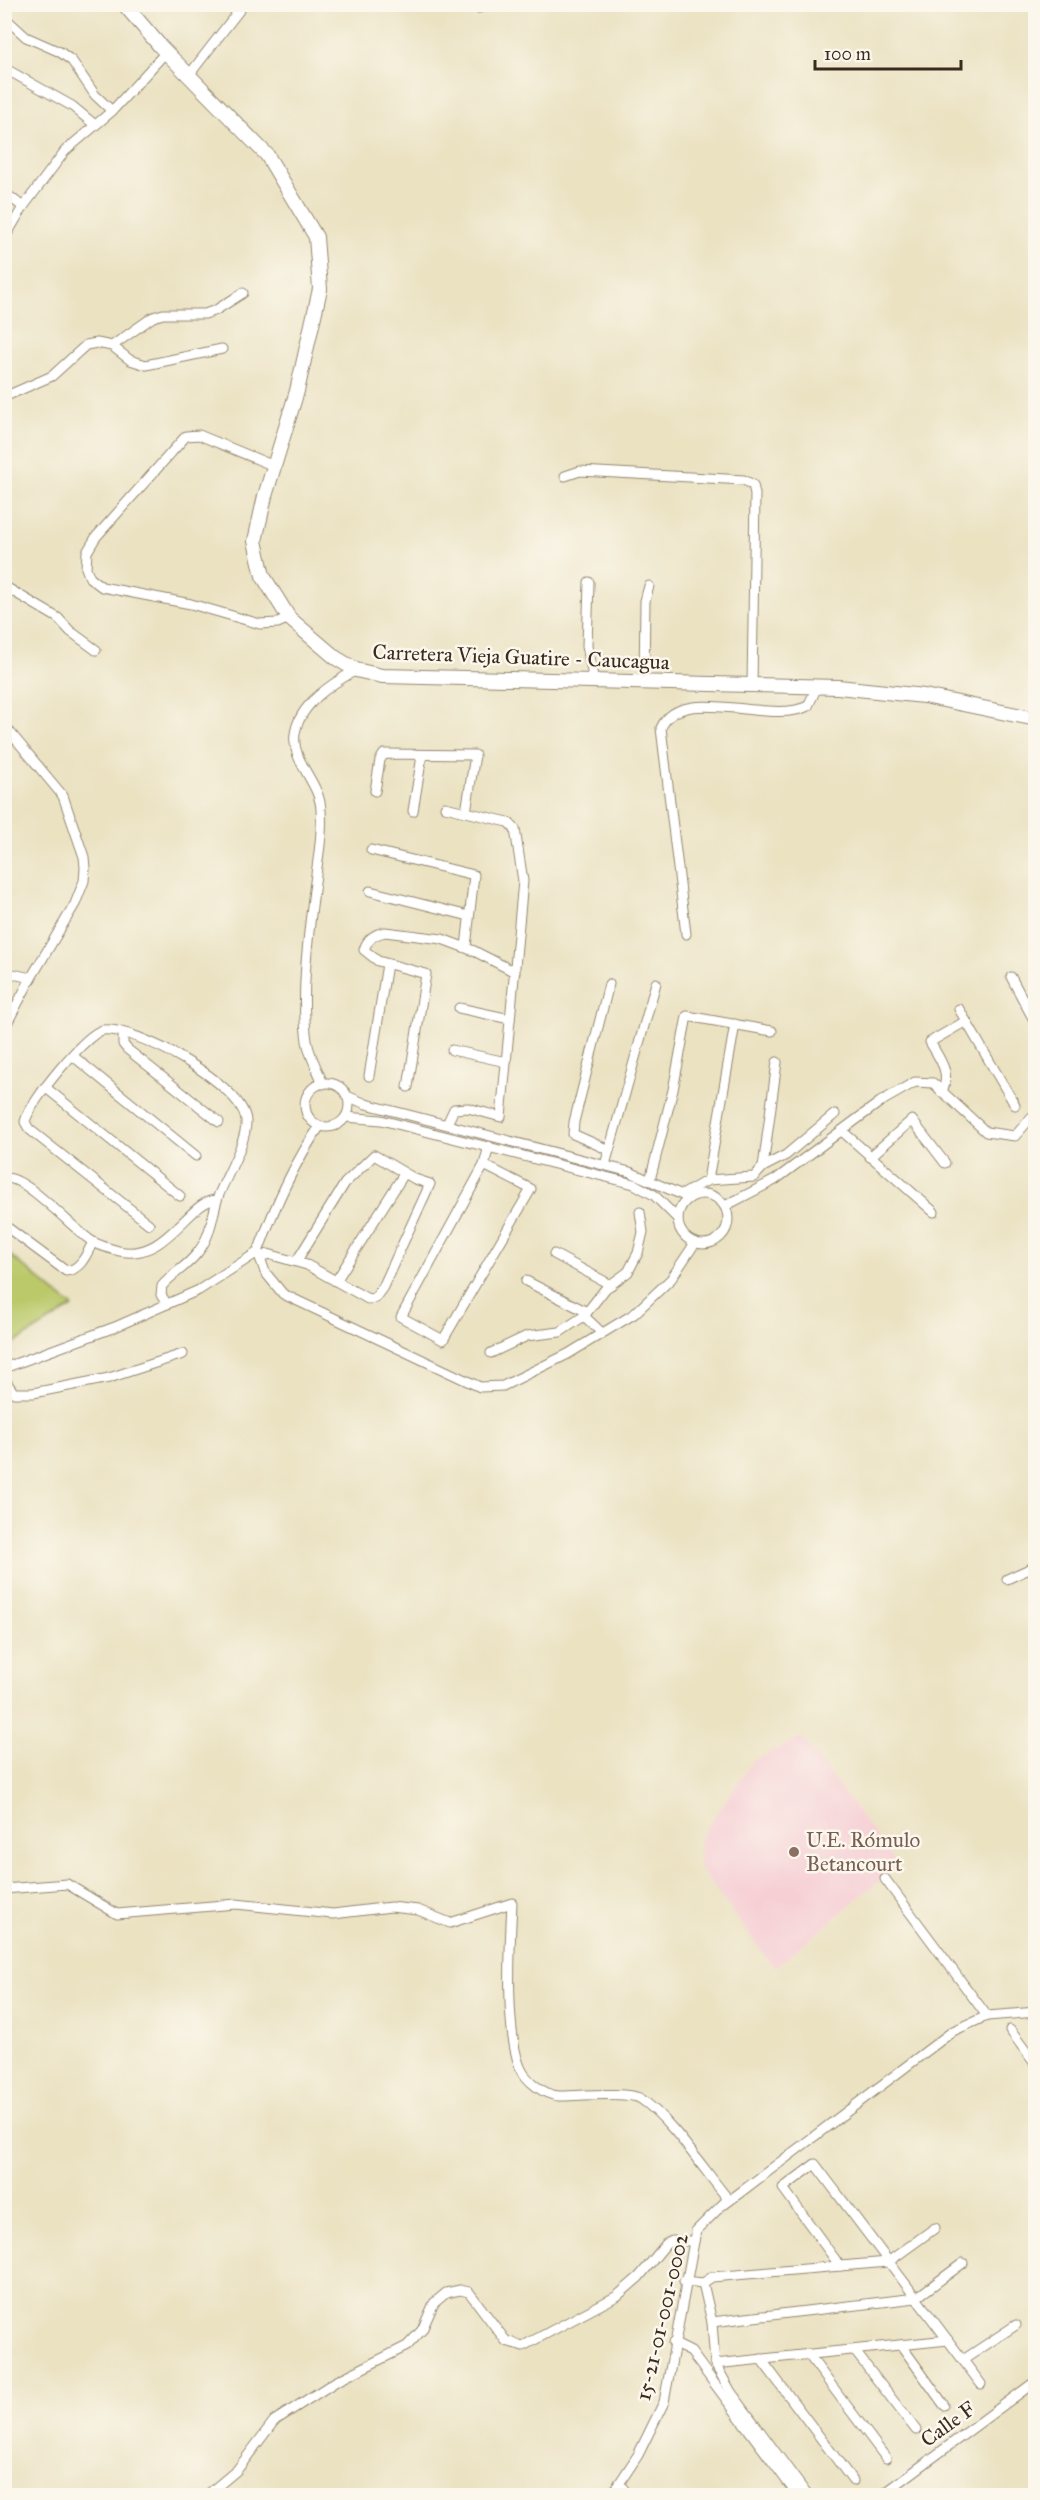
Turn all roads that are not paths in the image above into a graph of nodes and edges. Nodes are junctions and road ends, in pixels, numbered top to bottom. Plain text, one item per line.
1 (124, 4) edge
2 (244, 4) edge
3 (458, 4) edge
4 (488, 4) edge
5 (4, 17) edge
6 (166, 52) junction
7 (4, 68) edge
8 (189, 75) junction
9 (111, 111) junction
10 (95, 125) junction
11 (4, 192) edge
12 (23, 207) junction
13 (4, 239) edge
14 (243, 293) dead end
15 (112, 346) junction
16 (222, 349) dead end
17 (4, 397) edge
18 (274, 466) junction
19 (565, 476) dead end
20 (589, 582) dead end
21 (4, 586) edge
22 (649, 586) dead end
23 (289, 618) junction
24 (96, 650) dead end
25 (356, 670) junction
26 (594, 682) junction
27 (644, 683) junction
28 (752, 686) junction
29 (817, 687) junction
30 (1035, 719) edge
31 (4, 725) edge
32 (422, 756) junction
33 (375, 791) dead end
34 (445, 807) dead end
35 (413, 811) dead end
36 (466, 812) junction
37 (371, 850) dead end
38 (370, 891) dead end
39 (469, 916) junction
40 (686, 934) dead end
41 (466, 948) junction
42 (387, 963) junction
43 (4, 972) edge
44 (514, 972) junction
45 (1011, 977) dead end
46 (31, 978) junction
47 (656, 983) dead end
48 (609, 984) dead end
49 (459, 1008) dead end
50 (959, 1009) dead end
51 (510, 1019) junction
52 (966, 1021) junction
53 (735, 1024) junction
54 (1035, 1024) edge
55 (4, 1029) edge
56 (772, 1031) dead end
57 (123, 1034) junction
58 (452, 1050) dead end
59 (73, 1056) junction
60 (506, 1062) junction
61 (777, 1062) dead end
62 (369, 1076) dead end
63 (323, 1084) junction
64 (45, 1087) junction
65 (408, 1087) dead end
66 (941, 1092) junction
67 (347, 1096) junction
68 (1015, 1105) dead end
69 (1035, 1112) edge
70 (835, 1114) dead end
71 (346, 1117) junction
72 (219, 1122) dead end
73 (447, 1124) junction
74 (320, 1126) junction
75 (842, 1131) junction
76 (489, 1146) junction
77 (609, 1150) junction
78 (196, 1156) dead end
79 (870, 1157) junction
80 (945, 1163) dead end
81 (484, 1165) junction
82 (605, 1165) junction
83 (763, 1167) junction
84 (404, 1174) junction
85 (4, 1178) edge
86 (650, 1180) junction
87 (708, 1180) junction
88 (180, 1196) dead end
89 (686, 1196) junction
90 (217, 1200) junction
91 (725, 1206) junction
92 (640, 1212) dead end
93 (934, 1212) dead end
94 (678, 1219) junction
95 (149, 1224) dead end
96 (4, 1225) edge
97 (93, 1242) junction
98 (695, 1244) junction
99 (554, 1254) dead end
100 (259, 1255) junction
101 (296, 1262) junction
102 (336, 1281) junction
103 (526, 1281) dead end
104 (611, 1285) junction
105 (167, 1304) junction
106 (585, 1314) junction
107 (602, 1333) junction
108 (491, 1353) dead end
109 (183, 1354) dead end
110 (4, 1368) edge
111 (4, 1379) edge
112 (1035, 1566) edge
113 (1006, 1579) dead end
114 (885, 1879) dead end
115 (4, 1889) edge
116 (1035, 2012) edge
117 (987, 2016) junction
118 (1010, 2030) dead end
119 (1035, 2065) edge
120 (934, 2228) dead end
121 (694, 2241) junction
122 (888, 2262) junction
123 (963, 2263) dead end
124 (840, 2266) junction
125 (684, 2280) junction
126 (703, 2283) junction
127 (916, 2298) junction
128 (712, 2322) junction
129 (1016, 2325) dead end
130 (948, 2340) junction
131 (673, 2343) junction
132 (901, 2345) junction
133 (854, 2350) junction
134 (808, 2354) junction
135 (761, 2359) junction
136 (963, 2360) junction
137 (715, 2364) junction
138 (1035, 2381) edge
139 (981, 2384) dead end
140 (944, 2404) dead end
141 (916, 2430) dead end
142 (886, 2457) dead end
143 (852, 2481) dead end
144 (619, 2483) junction
145 (206, 2496) edge
146 (611, 2496) edge
147 (629, 2496) edge
148 (798, 2496) edge
149 (808, 2496) edge
150 (881, 2496) edge

1 - 6 main road, Carretera Vieja Guatire - Caucagua
2 - 8 street
3 - 4 street
5 - 9 street
6 - 8 main road, Carretera Vieja Guatire - Caucagua
6 - 9 street
7 - 10 street
8 - 18 main road, Carretera Vieja Guatire - Caucagua
9 - 10 street
10 - 12 street
11 - 12 street
12 - 13 street
14 - 15 street
15 - 16 street
15 - 17 street
18 - 23 main road, Carretera Vieja Guatire - Caucagua
18 - 23 street
19 - 28 street
20 - 26 street
21 - 24 street
22 - 27 street
23 - 25 main road, Carretera Vieja Guatire - Caucagua
25 - 26 main road, Carretera Vieja Guatire - Caucagua
25 - 63 street
26 - 27 main road, Carretera Vieja Guatire - Caucagua
27 - 28 main road, Carretera Vieja Guatire - Caucagua
28 - 29 main road, Carretera Vieja Guatire - Caucagua
29 - 30 main road, Carretera Vieja Guatire - Caucagua
29 - 40 street
31 - 46 street
32 - 33 street
32 - 35 street
32 - 36 street
34 - 36 street
36 - 44 street
37 - 39 street
38 - 39 street
39 - 41 street
41 - 42 street
41 - 44 street
42 - 62 street
42 - 65 street
43 - 46 street
44 - 51 street
45 - 54 street
46 - 55 street
47 - 77 street
48 - 77 street
49 - 51 street
50 - 52 street
51 - 60 street
52 - 66 street
52 - 68 street
53 - 56 street
53 - 86 street
53 - 87 street
57 - 59 street
57 - 72 street
57 - 90 street
58 - 60 street
59 - 64 street
59 - 78 street
60 - 73 street
61 - 83 street
63 - 67 street
63 - 74 street
64 - 88 street
64 - 95 street
66 - 69 street
66 - 75 street
67 - 71 street
67 - 73 street
70 - 83 street
71 - 74 street
71 - 76 street
73 - 82 street
74 - 100 street
75 - 79 street
75 - 91 street
76 - 81 street
76 - 94 street
77 - 82 street
79 - 80 street
79 - 93 street
81 - 81 street
82 - 86 street
83 - 87 street
84 - 101 street
84 - 102 street
84 - 102 street
85 - 97 street
86 - 89 street
87 - 89 street
89 - 91 street
89 - 94 street
90 - 97 street
90 - 105 street
91 - 98 street
92 - 104 street
94 - 98 street
96 - 97 street
98 - 107 street
99 - 104 street
100 - 101 street
100 - 105 street
100 - 107 street
101 - 102 street
103 - 106 street
104 - 106 street
105 - 110 street
106 - 107 street
106 - 108 street
109 - 111 street
112 - 113 street
114 - 117 street
115 - 146 street, 15-21-01-001-0002
116 - 117 street
117 - 121 street
118 - 119 street
120 - 122 street
121 - 125 street
121 - 145 street
122 - 124 street
122 - 124 street
122 - 127 street
123 - 127 street
124 - 126 street
125 - 126 street
125 - 131 street
126 - 128 street
127 - 128 street
127 - 130 street
128 - 137 street
129 - 136 street
130 - 132 street
130 - 136 street
131 - 144 street
131 - 148 street
132 - 133 street
132 - 140 street
133 - 134 street
133 - 141 street
134 - 135 street
134 - 142 street
135 - 137 street
135 - 143 street
136 - 139 street
137 - 149 street
138 - 150 street, Calle F
144 - 146 street
144 - 147 street

